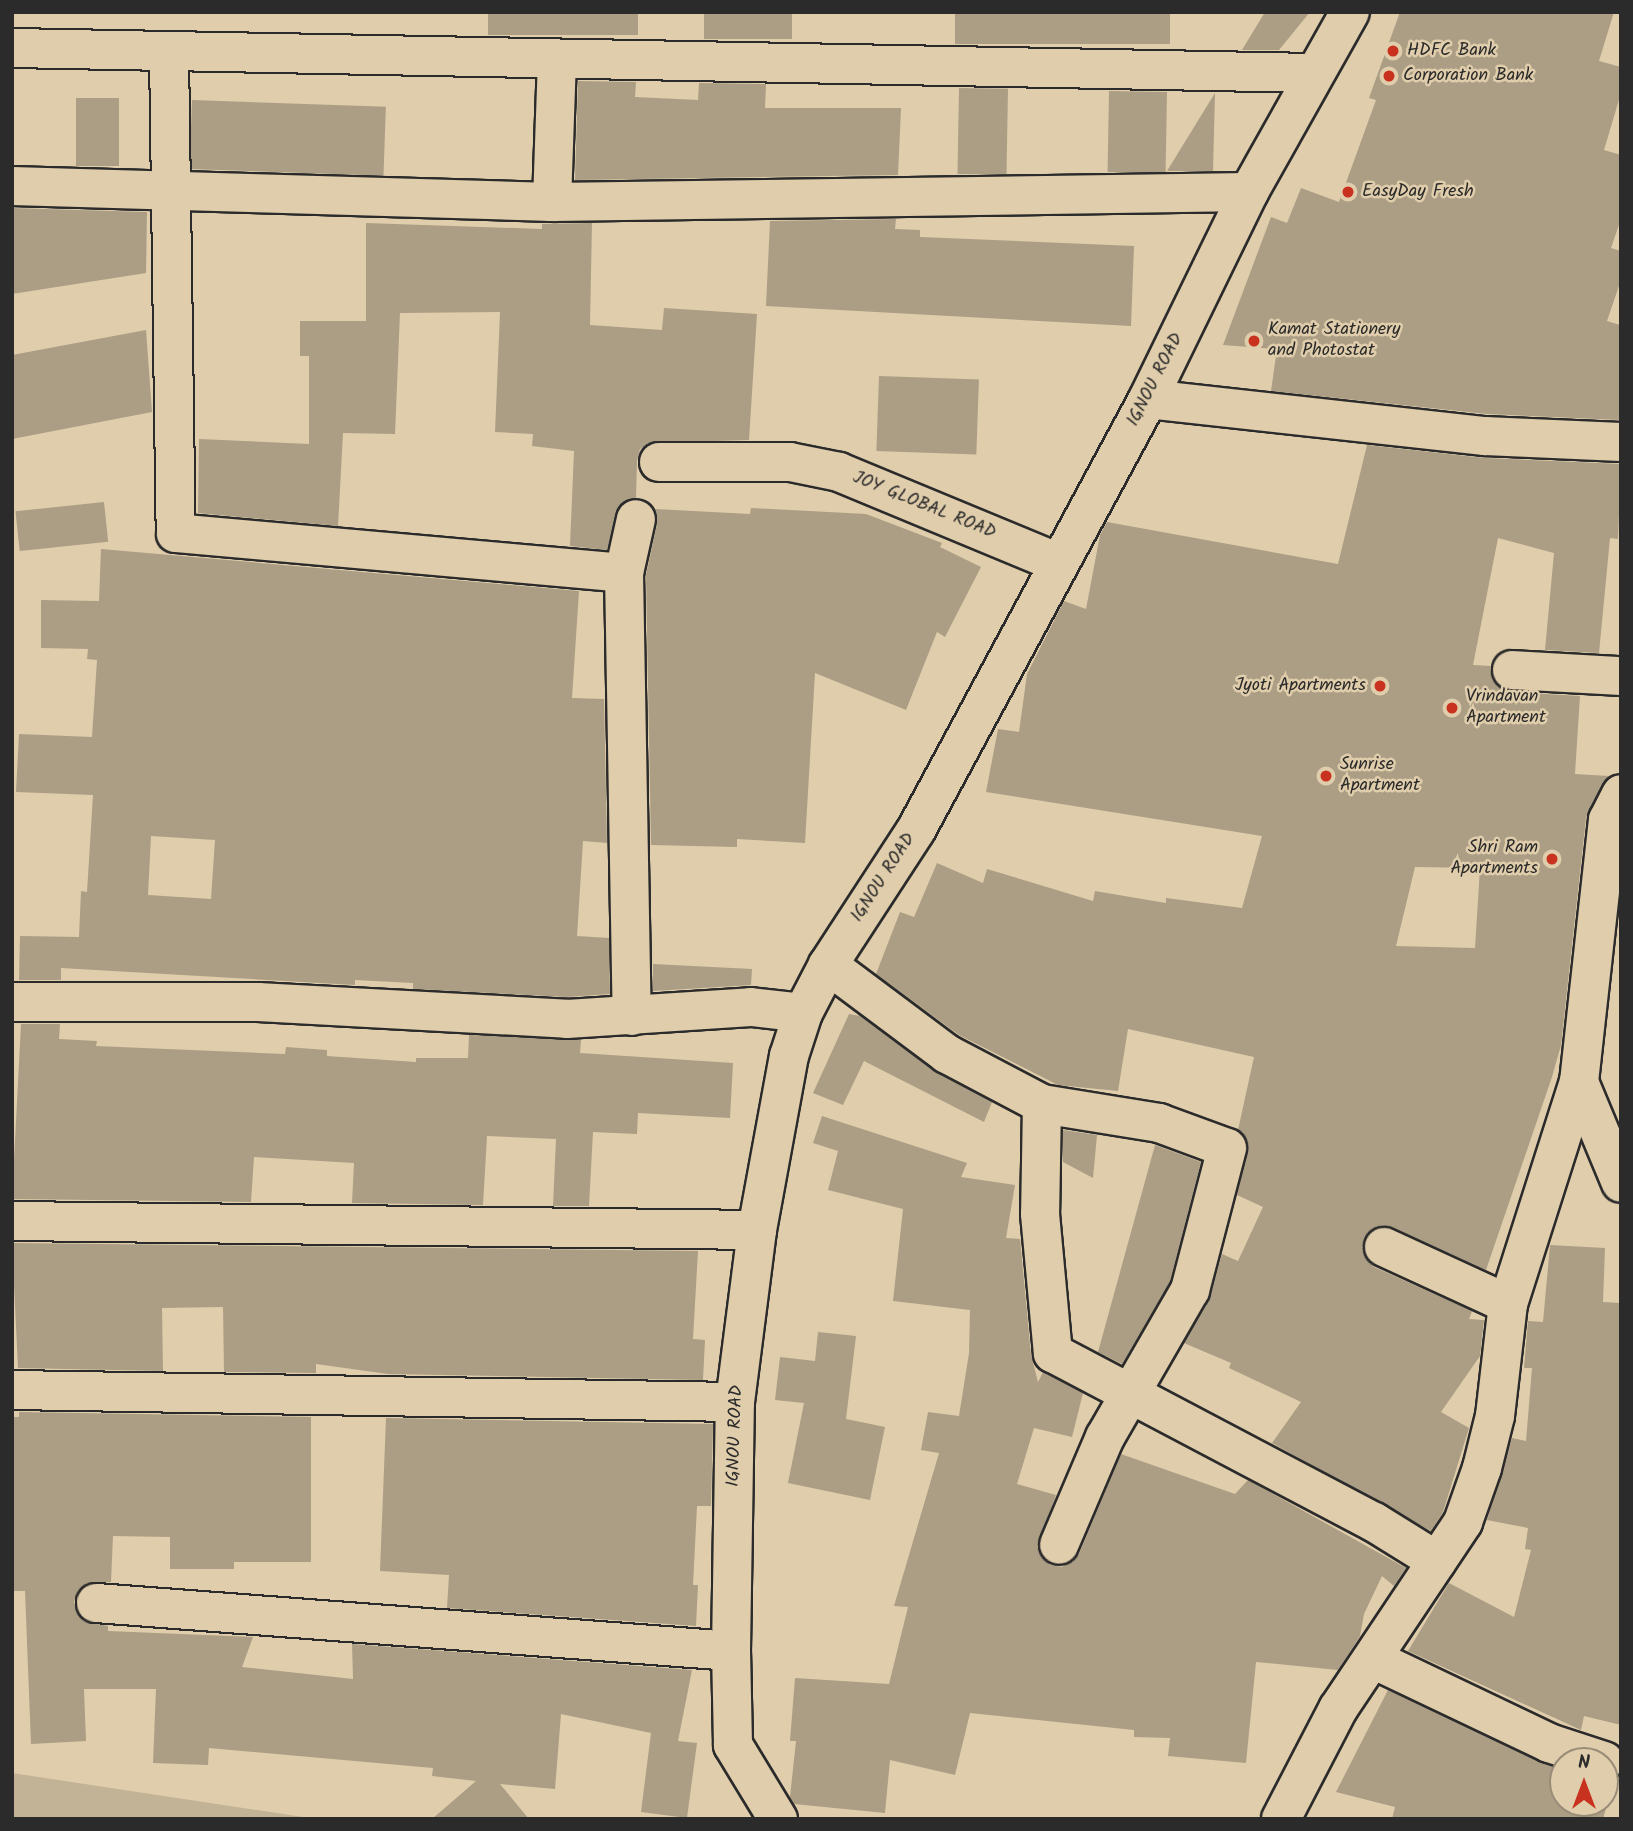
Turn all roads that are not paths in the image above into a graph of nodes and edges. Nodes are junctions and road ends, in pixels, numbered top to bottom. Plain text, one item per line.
1 (1350, 12) edge
2 (12, 48) edge
3 (169, 52) junction
4 (557, 60) junction
5 (1313, 72) junction
6 (12, 186) edge
7 (1249, 192) junction
8 (173, 194) junction
9 (552, 202) junction
10 (1147, 399) junction
11 (1621, 442) edge
12 (659, 462) dead end
13 (636, 519) dead end
14 (1059, 563) junction
15 (624, 573) junction
16 (1513, 670) dead end
17 (1621, 676) edge
18 (1621, 794) edge
19 (828, 965) junction
20 (12, 1002) edge
21 (803, 1013) junction
22 (632, 1016) junction
23 (1580, 1082) junction
24 (1042, 1104) junction
25 (1621, 1183) edge
26 (12, 1221) edge
27 (757, 1230) junction
28 (1384, 1247) dead end
29 (1508, 1304) junction
30 (12, 1390) edge
31 (1128, 1392) junction
32 (735, 1402) junction
33 (1059, 1545) dead end
34 (1437, 1561) junction
35 (96, 1602) dead end
36 (731, 1651) junction
37 (1373, 1660) junction
38 (1561, 1747) edge
39 (778, 1819) edge
40 (1281, 1819) edge

1 - 5 street, IGNOU ROAD
2 - 3 street
3 - 4 street
3 - 8 street
4 - 5 street
4 - 9 street
5 - 7 street, IGNOU ROAD
6 - 8 street
7 - 9 street
7 - 10 street, IGNOU ROAD
8 - 9 street
8 - 15 street
10 - 11 street
10 - 14 street, IGNOU ROAD
12 - 14 street, JOY GLOBAL ROAD
13 - 15 street
14 - 19 street, IGNOU ROAD
15 - 22 street
16 - 17 street
18 - 23 street
19 - 21 street, IGNOU ROAD
19 - 24 street
20 - 22 street
21 - 22 street
21 - 27 street, IGNOU ROAD
23 - 25 street
23 - 29 street
24 - 31 street
24 - 31 street
26 - 27 street
27 - 32 street, IGNOU ROAD
28 - 29 street
29 - 34 street
30 - 32 street
31 - 33 street
31 - 34 street
32 - 36 street, IGNOU ROAD
34 - 37 street
35 - 36 street
36 - 39 street, IGNOU ROAD
37 - 38 street
37 - 40 street

